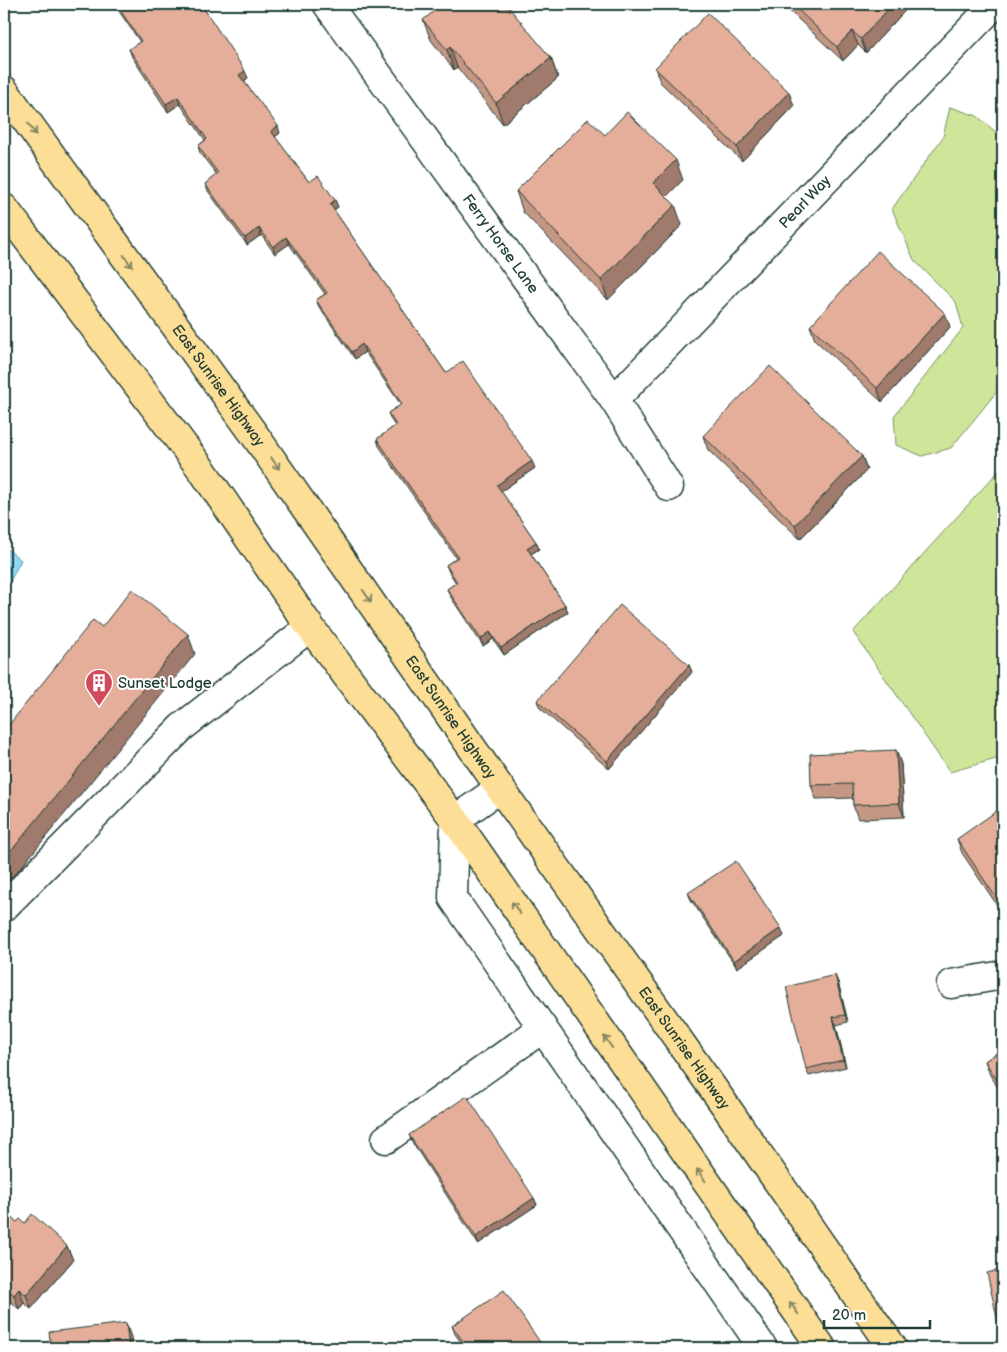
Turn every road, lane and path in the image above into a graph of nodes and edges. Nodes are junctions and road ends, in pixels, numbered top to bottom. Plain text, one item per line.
1 (996, 4) edge
2 (334, 6) edge
3 (4, 90) edge
4 (4, 208) edge
5 (614, 400) junction
6 (669, 486) dead end
7 (310, 627) junction
8 (500, 788) junction
9 (455, 820) junction
10 (4, 908) edge
11 (1003, 974) edge
12 (951, 984) dead end
13 (543, 1028) junction
14 (386, 1139) dead end
15 (763, 1348) edge
16 (822, 1348) edge
17 (893, 1348) edge

1 - 5 street, Pearl Way
2 - 5 street, Ferry Horse Lane
3 -> 8 main road, East Sunrise Highway
4 - 7 main road
5 - 6 street, Ferry Horse Lane
7 - 9 main road
7 - 10 street
8 - 9 street
8 - 17 main road, East Sunrise Highway
9 - 13 street
16 -> 9 main road
11 - 12 street
13 - 14 street
13 - 15 street

